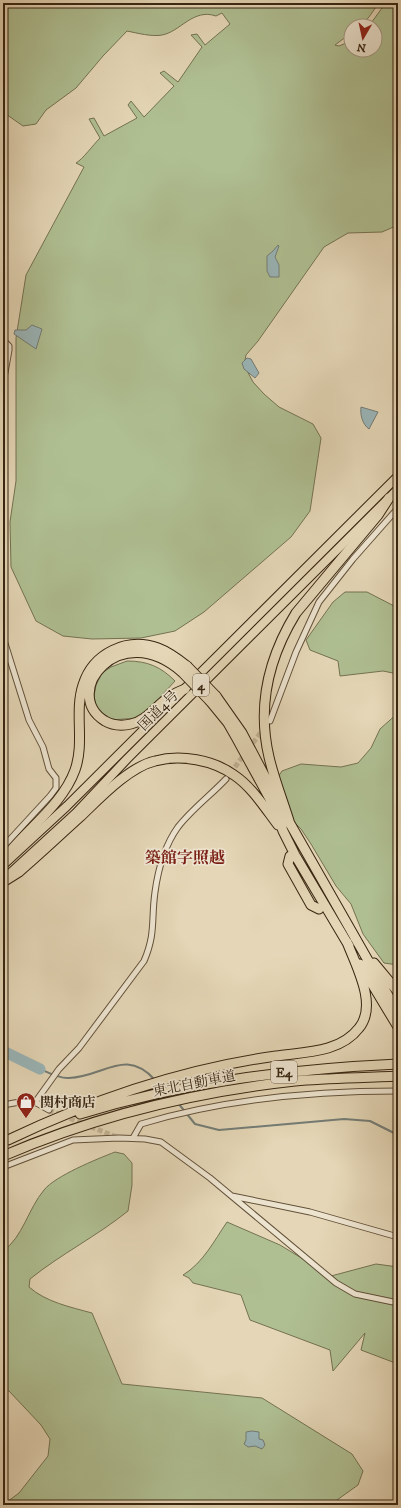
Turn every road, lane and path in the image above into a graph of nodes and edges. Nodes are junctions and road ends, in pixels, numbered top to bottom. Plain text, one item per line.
1 (3, 340) edge
2 (3, 384) edge
3 (398, 476) edge
4 (398, 489) edge
5 (389, 498) junction
6 (398, 508) edge
7 (3, 637) edge
8 (185, 669) junction
9 (184, 689) junction
10 (213, 699) junction
11 (270, 721) dead end
12 (226, 779) tunnel mouth
13 (290, 824) junction
14 (284, 834) junction
15 (3, 847) edge
16 (291, 852) junction
17 (3, 860) edge
18 (3, 865) edge
19 (3, 881) edge
20 (330, 916) junction
21 (354, 934) junction
22 (347, 942) junction
23 (398, 992) edge
24 (398, 1013) edge
25 (398, 1026) edge
26 (398, 1064) edge
27 (398, 1076) edge
28 (398, 1091) edge
29 (137, 1093) junction
30 (36, 1102) junction
31 (3, 1104) edge
32 (49, 1110) tunnel mouth
33 (133, 1138) junction
34 (5, 1142) edge
35 (3, 1156) edge
36 (3, 1167) edge
37 (231, 1196) junction
38 (398, 1237) edge
39 (398, 1303) edge

1 - 2 street
3 - 9 highway, 国道4号 / 4
4 - 5 highway, 国道4号 / 4
5 - 13 highway
5 - 19 highway, 国道4号 / 4
6 - 11 street
7 - 15 street
8 - 9 highway
8 - 10 highway, bridge
8 - 17 highway
9 - 18 highway, 国道4号 / 4
10 - 13 highway
10 - 14 highway
12 - 30 street
13 - 21 highway
14 - 16 highway
14 - 19 highway
16 - 20 highway
16 - 20 highway
20 - 22 highway
21 - 23 highway
21 - 24 highway
22 - 25 highway
22 - 29 highway
26 - 29 highway, 東北自動車道 / E4
27 - 35 highway, 東北自動車道 / E4
28 - 33 street
29 - 34 highway
30 - 31 street
30 - 32 street
33 - 36 street
33 - 37 street
37 - 38 street
37 - 39 street

